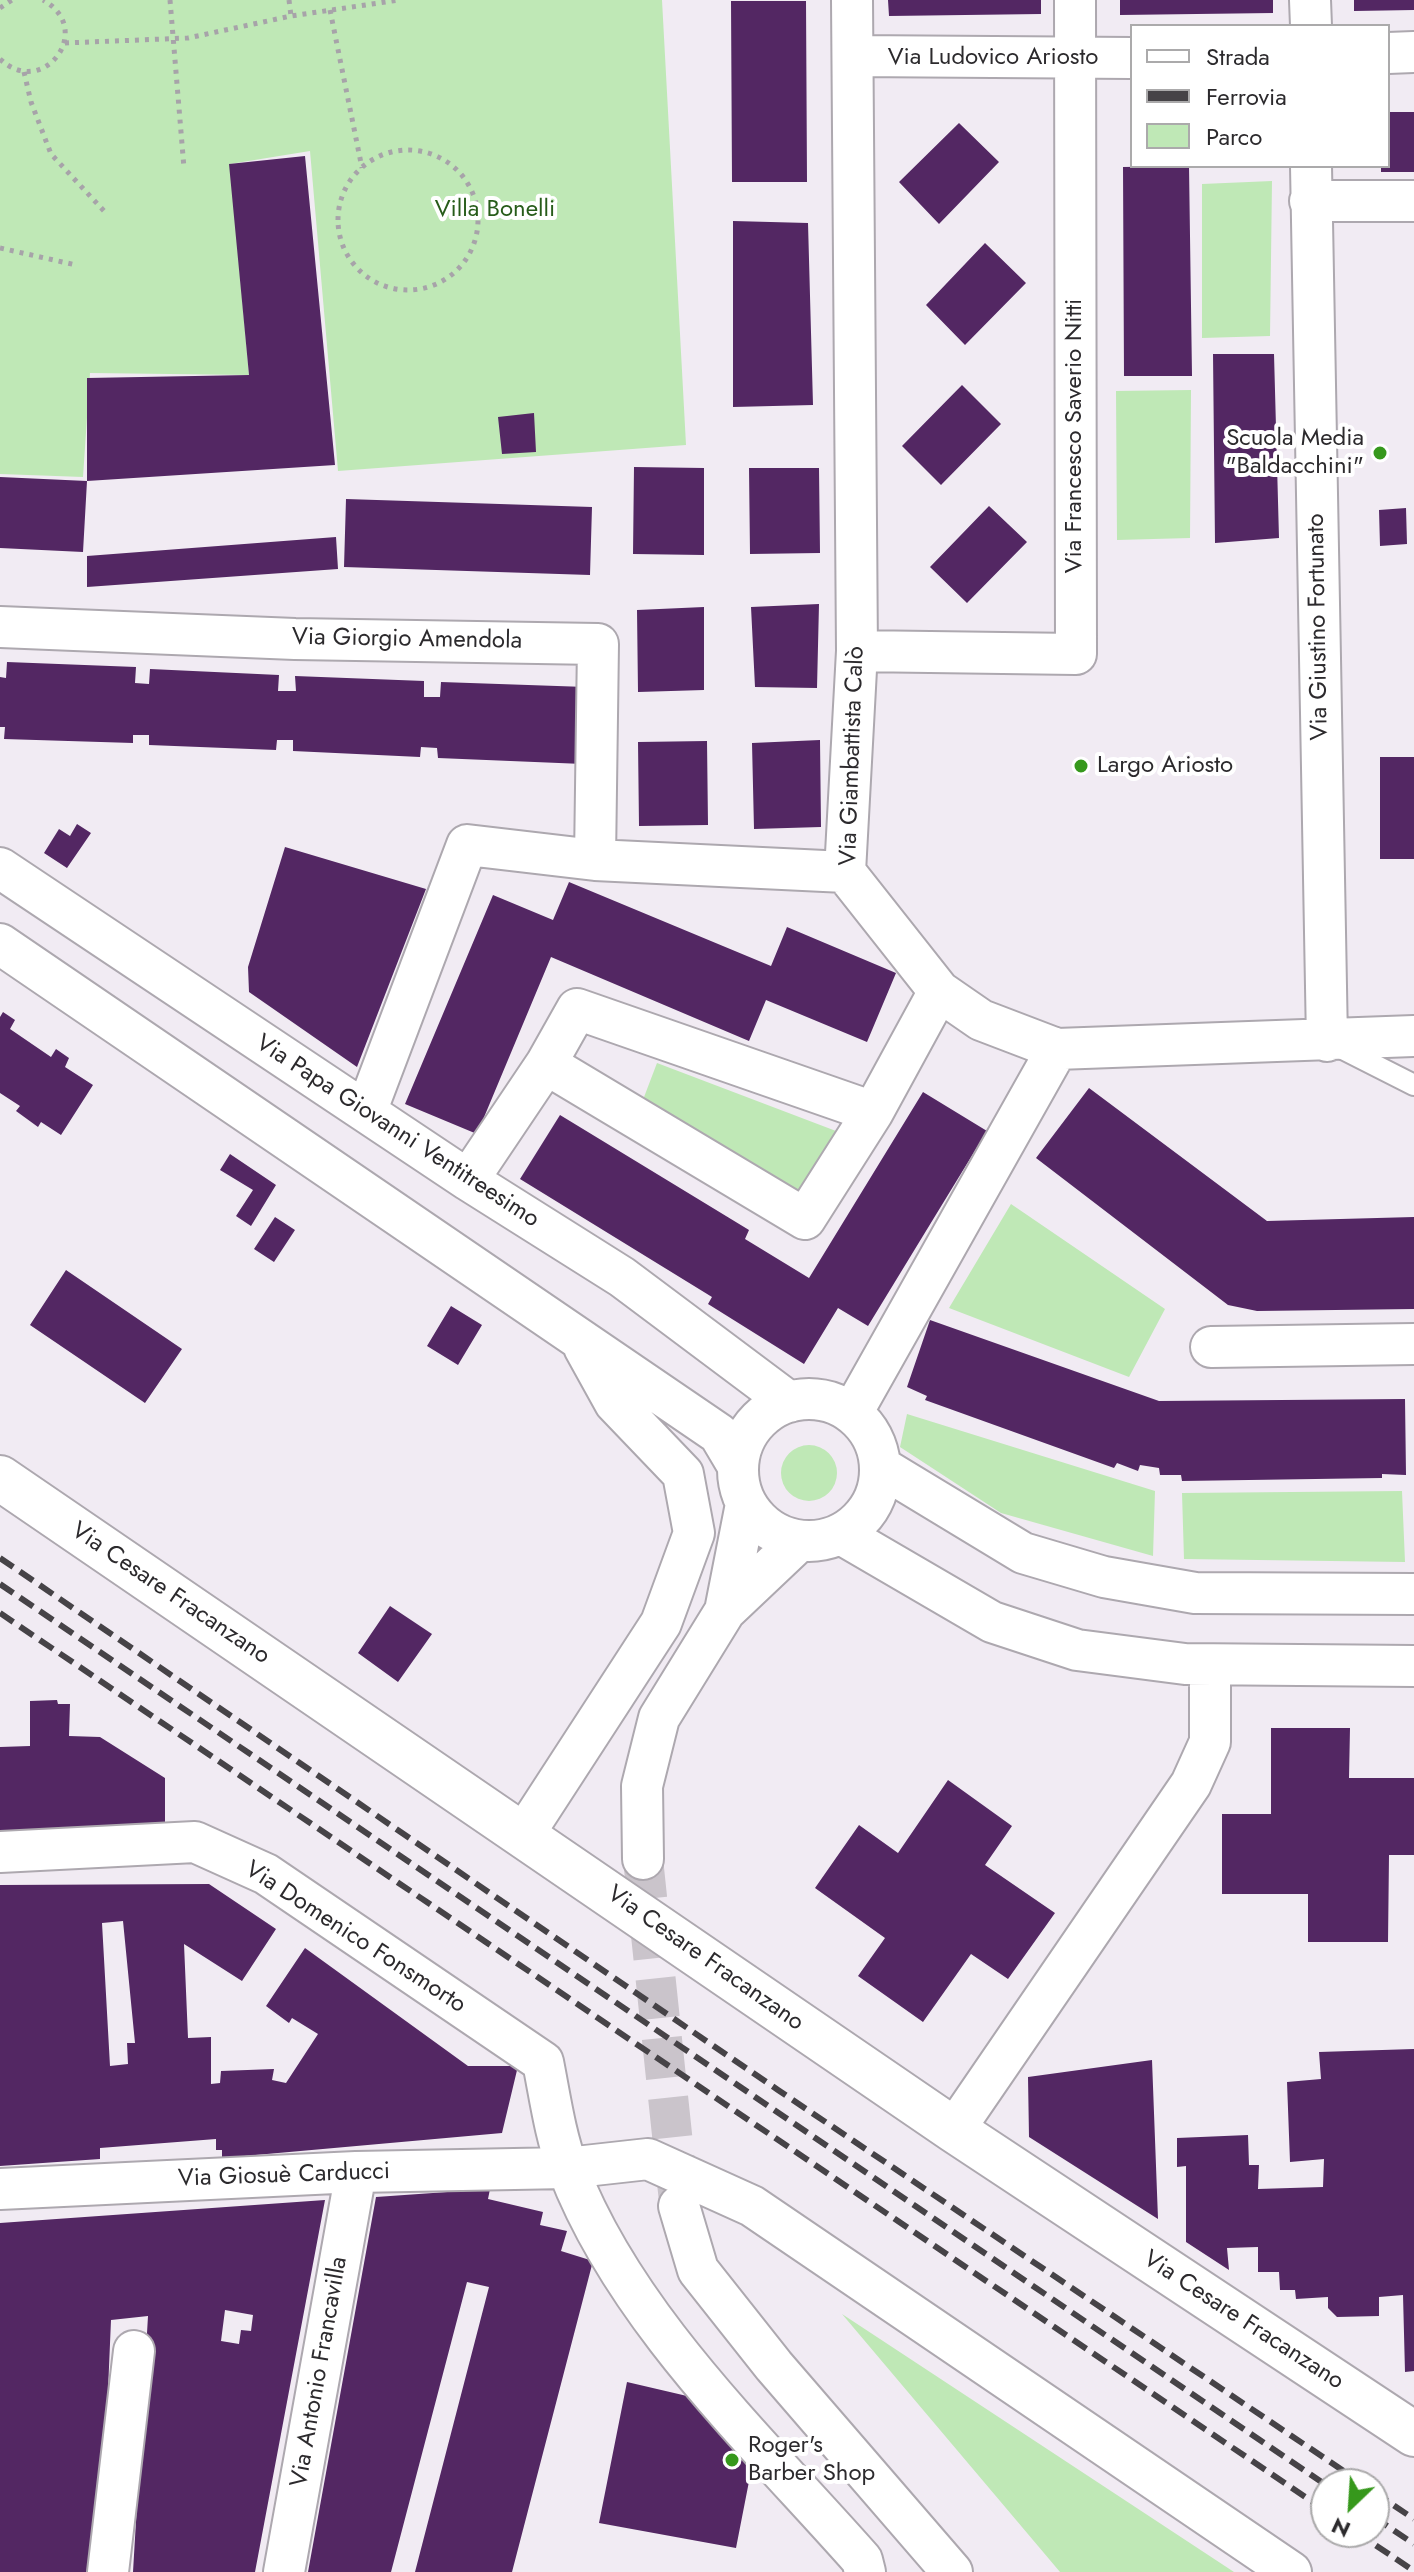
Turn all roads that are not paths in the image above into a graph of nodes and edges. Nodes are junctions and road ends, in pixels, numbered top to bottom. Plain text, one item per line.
1 (852, 0) edge
2 (1075, 0) edge
3 (1310, 0) edge
4 (1311, 24) edge
5 (1414, 52) edge
6 (1390, 53) edge
7 (855, 56) junction
8 (1130, 58) edge
9 (1075, 59) junction
10 (1311, 184) edge
11 (1414, 201) edge
12 (0, 627) edge
13 (857, 651) junction
14 (595, 860) junction
15 (0, 868) edge
16 (845, 872) junction
17 (0, 944) edge
18 (939, 991) junction
19 (1414, 1036) edge
20 (1327, 1041) junction
21 (1057, 1049) junction
22 (546, 1064) junction
23 (1414, 1085) edge
24 (366, 1112) junction
25 (873, 1112) junction
26 (468, 1180) junction
27 (580, 1340) junction
28 (1414, 1344) edge
29 (1211, 1347) dead end
30 (789, 1402) junction
31 (852, 1413) junction
32 (881, 1467) junction
33 (0, 1478) edge
34 (742, 1485) junction
35 (841, 1534) junction
36 (799, 1541) junction
37 (1414, 1594) edge
38 (725, 1611) junction
39 (1210, 1665) junction
40 (1414, 1666) edge
41 (524, 1834) junction
42 (0, 1852) edge
43 (643, 1859) tunnel mouth
44 (954, 2130) junction
45 (567, 2168) junction
46 (356, 2172) junction
47 (0, 2189) edge
48 (679, 2206) tunnel mouth
49 (134, 2351) dead end
50 (1414, 2434) edge
51 (108, 2572) edge
52 (284, 2572) edge
53 (865, 2572) edge
54 (952, 2572) edge
55 (1291, 2572) edge

1 - 7 street, Via Giambattista Calò
2 - 9 street, Via Francesco Saverio Nitti
3 - 4 street
5 - 6 street
7 - 9 street, Via Ludovico Ariosto
7 - 13 street, Via Giambattista Calò
8 - 9 street, Via Ludovico Ariosto
9 - 13 street, Via Francesco Saverio Nitti
10 - 11 street
10 - 20 street, Via Giustino Fortunato
12 - 14 street, Via Giorgio Amendola
13 - 16 street, Via Giambattista Calò
14 - 16 street
14 - 24 street
15 - 24 street, Via Papa Giovanni Ventitreesimo
16 - 18 street, Via Giambattista Calò
17 - 27 street
18 - 21 street, Via Giambattista Calò
18 - 25 street
19 - 20 street, Via Giambattista Calò
20 - 21 street, Via Giambattista Calò
20 - 23 lane
21 - 31 street
22 - 25 street
22 - 25 street
22 - 26 street
24 - 26 street, Via Papa Giovanni Ventitreesimo
26 - 30 street, Via Papa Giovanni Ventitreesimo
27 - 34 street
27 - 41 street
28 - 29 street
30 - 31 street
30 - 34 street
31 - 32 street
32 - 35 street
32 - 37 street
33 - 41 street, Via Cesare Fracanzano
34 - 36 street
34 - 38 street
35 - 36 street
35 - 39 street
36 - 38 street
38 - 43 street
39 - 40 street
39 - 44 street
41 - 44 street, Via Cesare Fracanzano
42 - 45 street, Via Domenico Fonsmorto
44 - 50 street, Via Cesare Fracanzano
45 - 46 street, Via Giosuè Carducci
45 - 53 street, Via Domenico Fonsmorto
45 - 55 street, Via Giosuè Carducci
46 - 47 street, Via Giosuè Carducci
46 - 52 street, Via Antonio Francavilla
48 - 54 street
49 - 51 street

